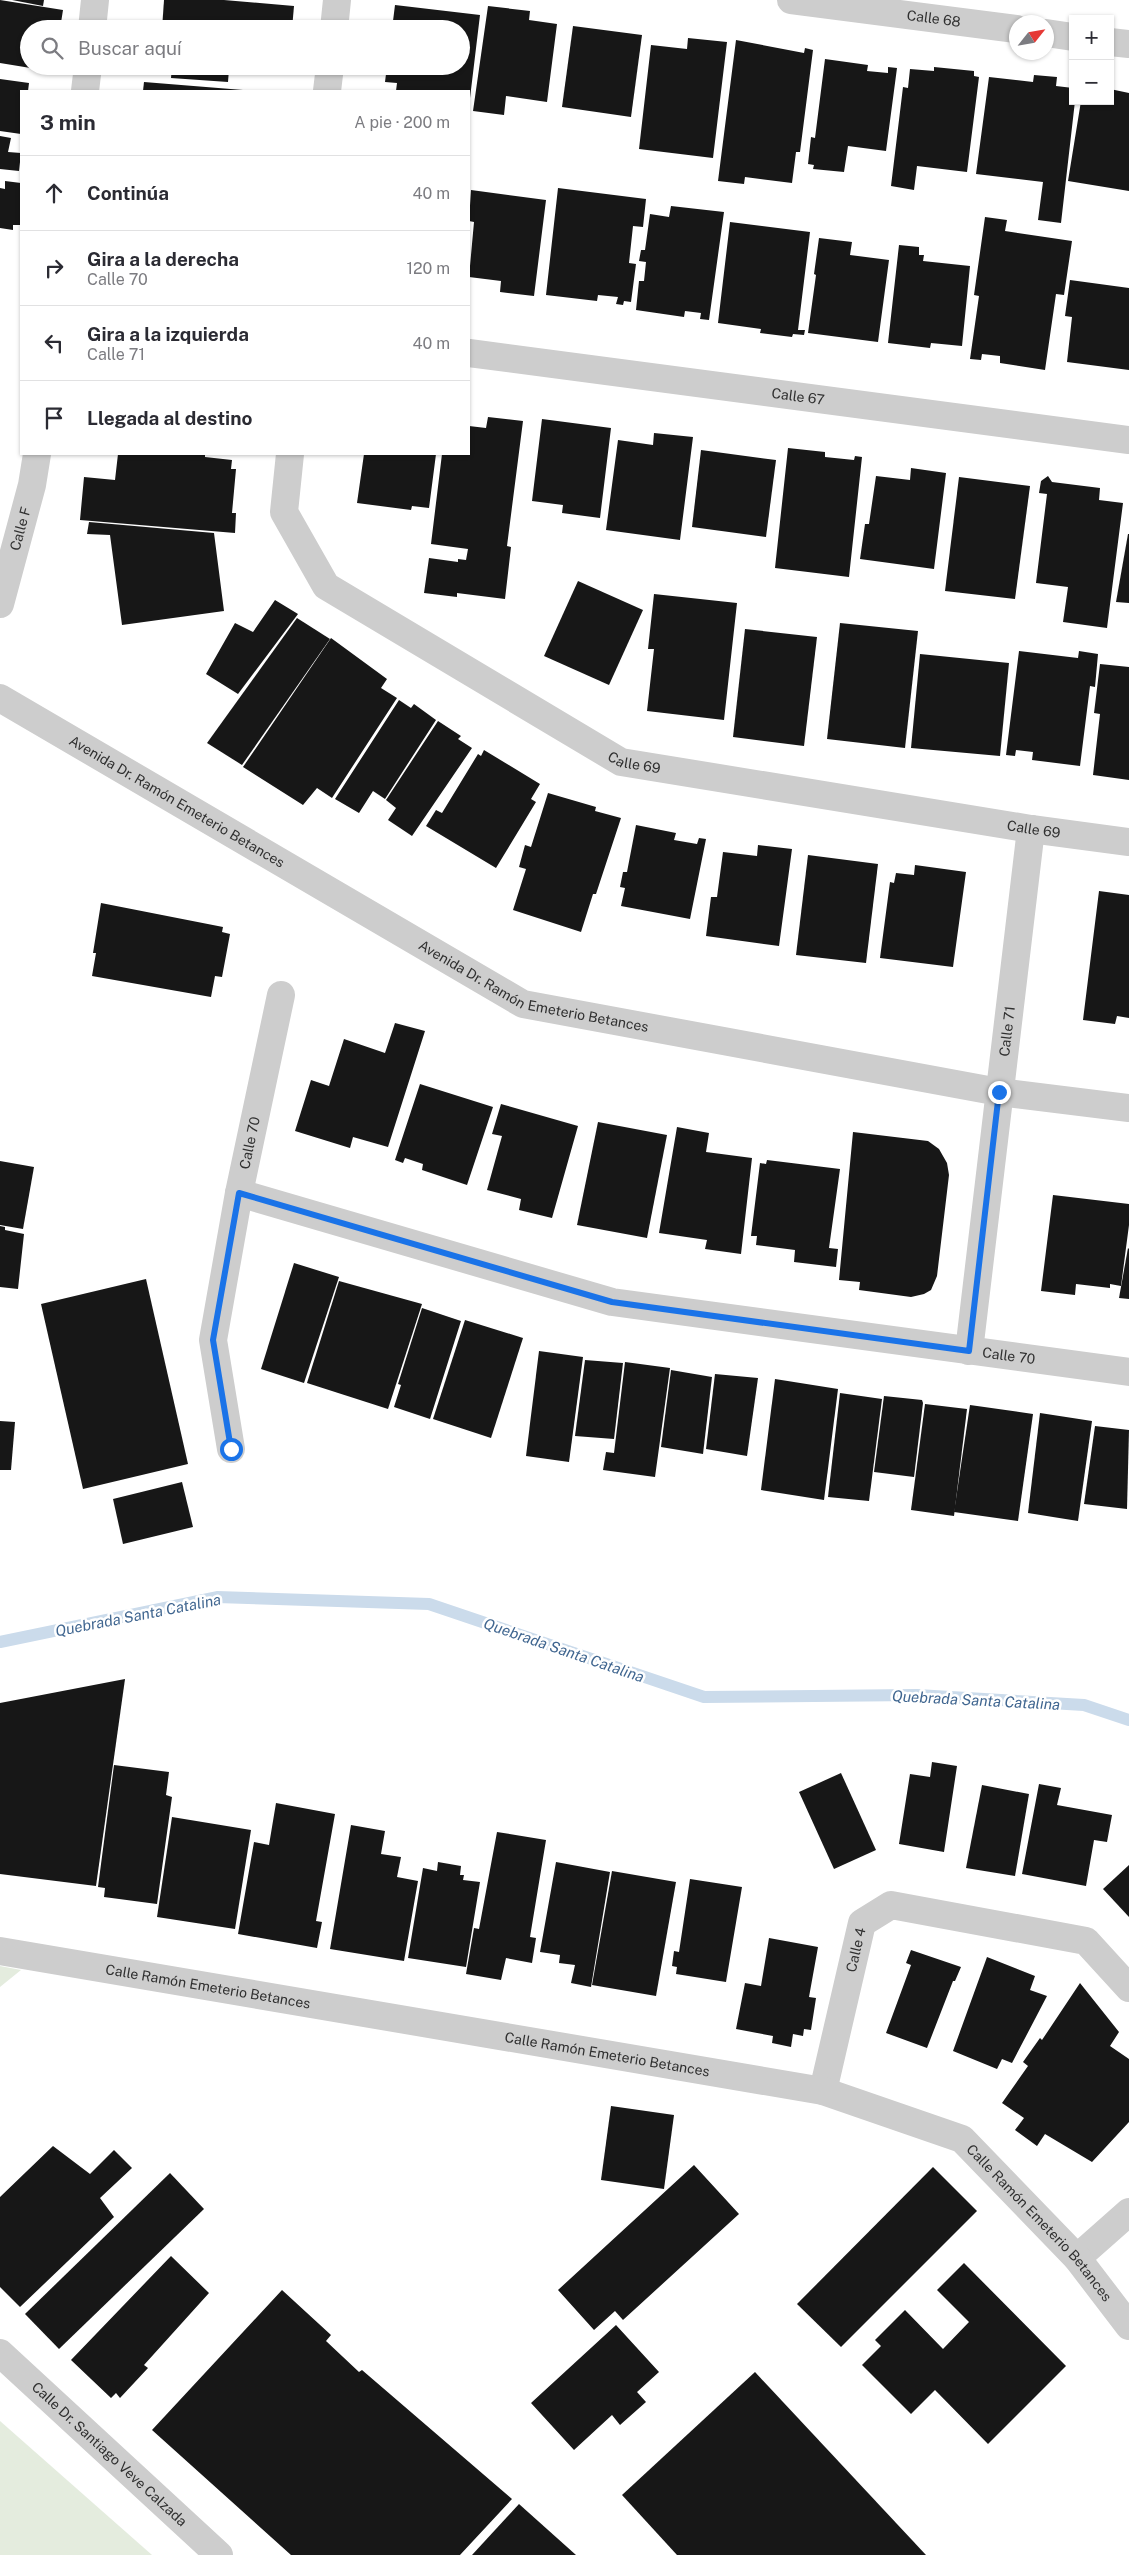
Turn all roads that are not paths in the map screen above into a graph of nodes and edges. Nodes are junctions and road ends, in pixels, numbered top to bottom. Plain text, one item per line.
1 (95, 0) edge
2 (337, 0) edge
3 (791, 0) edge
4 (93, 20) edge
5 (335, 20) edge
6 (1009, 29) edge
7 (1054, 34) edge
8 (1069, 36) edge
9 (1114, 42) edge
10 (1129, 44) edge
11 (87, 75) edge
12 (329, 75) edge
13 (85, 90) edge
14 (327, 90) edge
15 (470, 353) edge
16 (1129, 440) edge
17 (37, 455) edge
18 (290, 455) edge
19 (0, 604) edge
20 (0, 698) edge
21 (1031, 829) junction
22 (1129, 842) edge
23 (280, 995) dead end
24 (999, 1092) junction
25 (1129, 1108) edge
26 (239, 1193) junction
27 (969, 1351) junction
28 (1129, 1372) edge
29 (231, 1449) dead end
30 (0, 1951) edge
31 (1129, 1988) edge
32 (823, 2091) junction
33 (1129, 2212) edge
34 (1077, 2258) junction
35 (1129, 2326) edge
36 (0, 2353) edge
37 (219, 2555) edge

1 - 4 street
2 - 5 street
3 - 6 street, Calle 68
7 - 8 street
9 - 10 street
11 - 13 street
12 - 14 street
15 - 16 street, Calle 67
17 - 19 street, Calle F
18 - 21 street, Calle 69
20 - 24 street, Avenida Dr. Ramón Emeterio Betances
21 - 22 street, Calle 69
21 - 24 street, Calle 71
23 - 26 street, Calle 70
24 - 25 street, Avenida Dr. Ramón Emeterio Betances
24 - 27 street, Calle 71
26 - 27 street, Calle 70
26 - 29 street
27 - 28 street, Calle 70
30 - 32 street, Calle Ramón Emeterio Betances
31 - 32 street, Calle 4
32 - 34 street, Calle Ramón Emeterio Betances
33 - 34 street
34 - 35 street, Calle Ramón Emeterio Betances
36 - 37 street, Calle Dr. Santiago Veve Calzada

